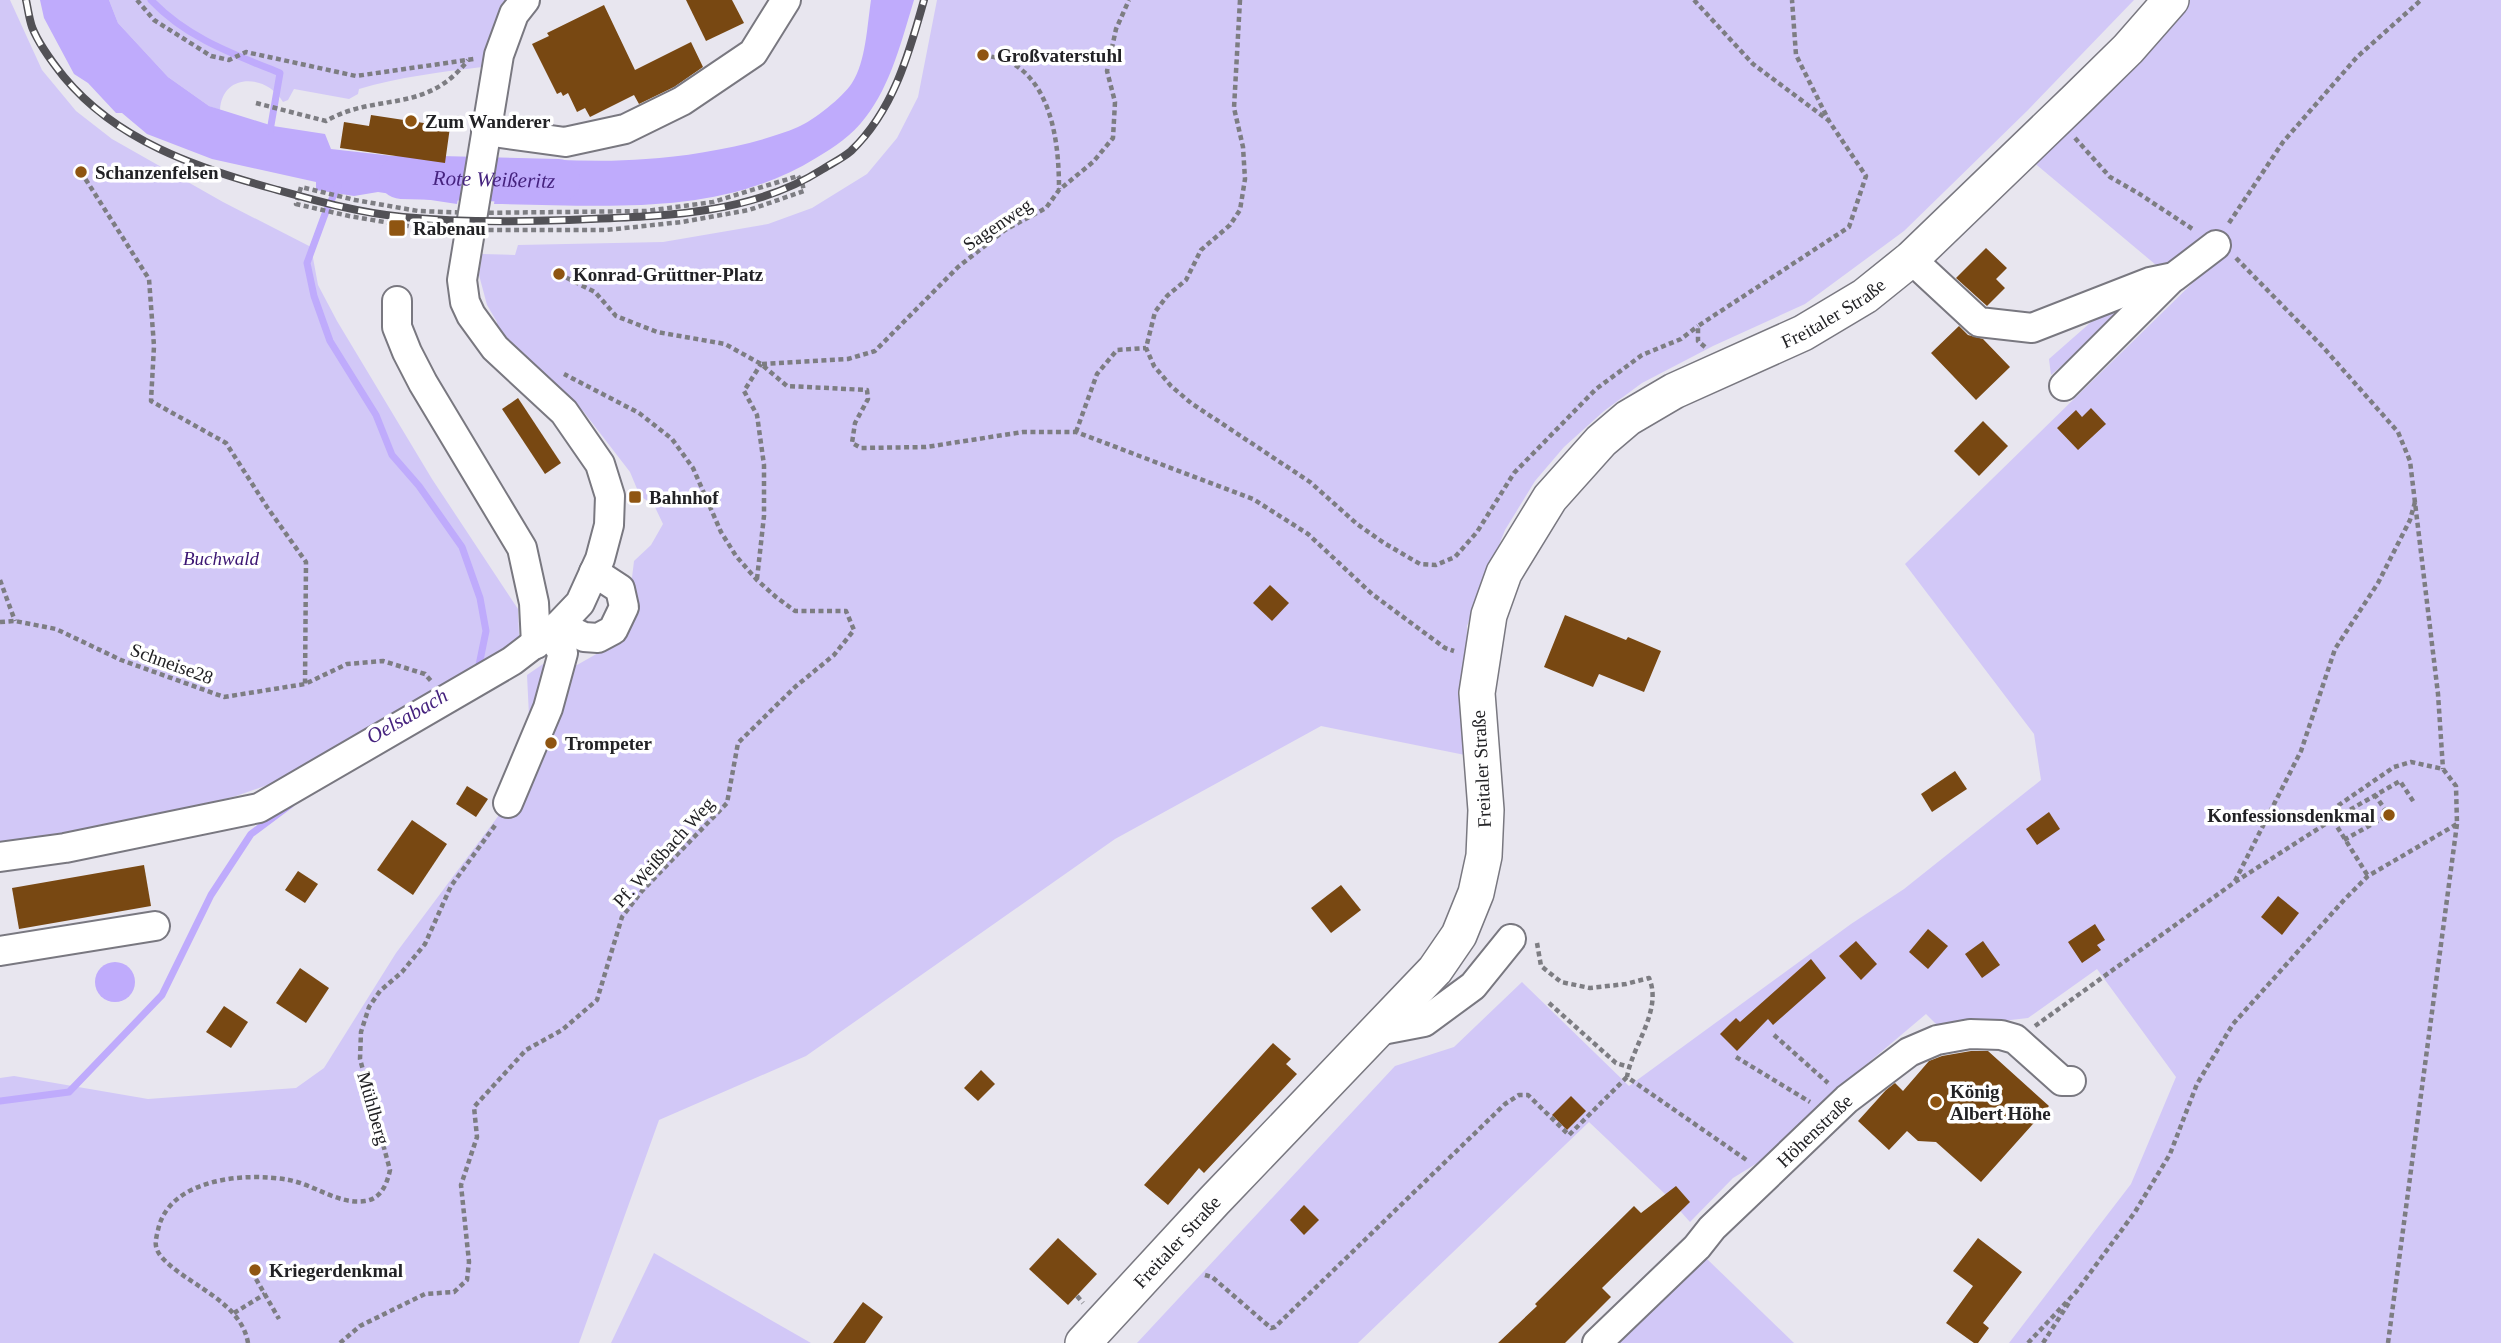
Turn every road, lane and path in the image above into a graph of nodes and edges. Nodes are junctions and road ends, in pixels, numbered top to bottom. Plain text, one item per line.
1 (137, 0) edge
2 (525, 0) edge
3 (786, 0) edge
4 (1129, 0) edge
5 (1240, 0) edge
6 (1694, 0) edge
7 (1792, 0) edge
8 (2171, 0) edge
9 (2421, 0) edge
10 (499, 55) junction
11 (983, 55) dead end
12 (468, 60) junction
13 (256, 103) dead end
14 (2058, 117) junction
15 (1829, 121) junction
16 (486, 131) junction
17 (81, 172) dead end
18 (1059, 190) junction
19 (472, 216) junction
20 (2216, 245) junction
21 (1911, 259) junction
22 (559, 274) dead end
23 (2174, 277) junction
24 (397, 301) dead end
25 (1698, 326) junction
26 (1146, 348) junction
27 (1707, 348) dead end
28 (761, 364) junction
29 (527, 377) junction
30 (2064, 386) dead end
31 (1076, 432) junction
32 (2416, 500) junction
33 (594, 572) junction
34 (0, 580) edge
35 (757, 580) junction
36 (15, 621) junction
37 (0, 622) edge
38 (548, 634) junction
39 (1445, 648) dead end
40 (305, 684) junction
41 (453, 697) junction
42 (2443, 769) junction
43 (2375, 795) junction
44 (508, 803) joint
45 (2415, 804) dead end
46 (2333, 820) junction
47 (2327, 823) junction
48 (2457, 824) junction
49 (2344, 840) junction
50 (0, 858) edge
51 (2368, 876) junction
52 (2235, 882) junction
53 (155, 926) dead end
54 (1511, 939) joint
55 (0, 951) edge
56 (1549, 1003) dead end
57 (1377, 1031) junction
58 (1774, 1035) dead end
59 (2015, 1040) junction
60 (1736, 1057) dead end
61 (1629, 1066) junction
62 (1627, 1077) junction
63 (2071, 1081) dead end
64 (1836, 1090) dead end
65 (1819, 1108) dead end
66 (1768, 1175) junction
67 (1205, 1275) dead end
68 (256, 1279) dead end
69 (2076, 1292) junction
70 (265, 1294) junction
71 (234, 1313) junction
72 (279, 1319) dead end
73 (248, 1343) edge
74 (340, 1343) edge
75 (1083, 1343) edge
76 (1597, 1343) edge
77 (2028, 1343) edge
78 (2043, 1343) edge
79 (2388, 1343) edge

1 - 12 path
2 - 10 street
3 - 16 street
4 - 18 path, Sagenweg
5 - 26 path
6 - 15 path
7 - 15 path
8 - 14 main road, Freitaler Straße
9 - 20 path
10 - 12 path
10 - 16 street
11 - 18 path
12 - 13 path
14 - 20 path
14 - 21 main road, Freitaler Straße
15 - 25 path
16 - 19 street
17 - 40 path
18 - 28 path, Sagenweg
19 - 19 path
19 - 19 path
19 - 29 street
20 - 23 street
20 - 32 path
21 - 23 street
21 - 57 main road, Freitaler Straße
22 - 28 path
23 - 30 street
24 - 38 street
25 - 26 path
25 - 27 path
26 - 31 path
28 - 31 path
28 - 35 path
29 - 33 street
29 - 35 path
31 - 39 path
32 - 42 path
32 - 52 path
33 - 38 street
33 - 38 street
34 - 36 path
35 - 74 path, Pf. Weißbach Weg
36 - 37 path, Schneise28
36 - 40 path, Schneise28
38 - 41 street
38 - 44 street
40 - 41 path, Schneise28
41 - 50 street
42 - 47 path
42 - 48 path
43 - 45 path
43 - 46 path
43 - 49 path
44 - 71 path, Mühlberg
46 - 47 path
46 - 49 path
47 - 52 path
48 - 51 path
48 - 79 path
49 - 51 path
51 - 69 path
52 - 59 path
53 - 55 street
54 - 57 street
54 - 61 path
56 - 61 path
57 - 75 main road, Freitaler Straße
58 - 64 path
59 - 63 street
59 - 66 street, Höhenstraße
60 - 65 path
61 - 62 path
62 - 66 path
62 - 67 path
66 - 76 street, Höhenstraße
68 - 70 path
69 - 77 path
69 - 78 path
70 - 71 path
70 - 72 path
71 - 73 path, Mühlberg

